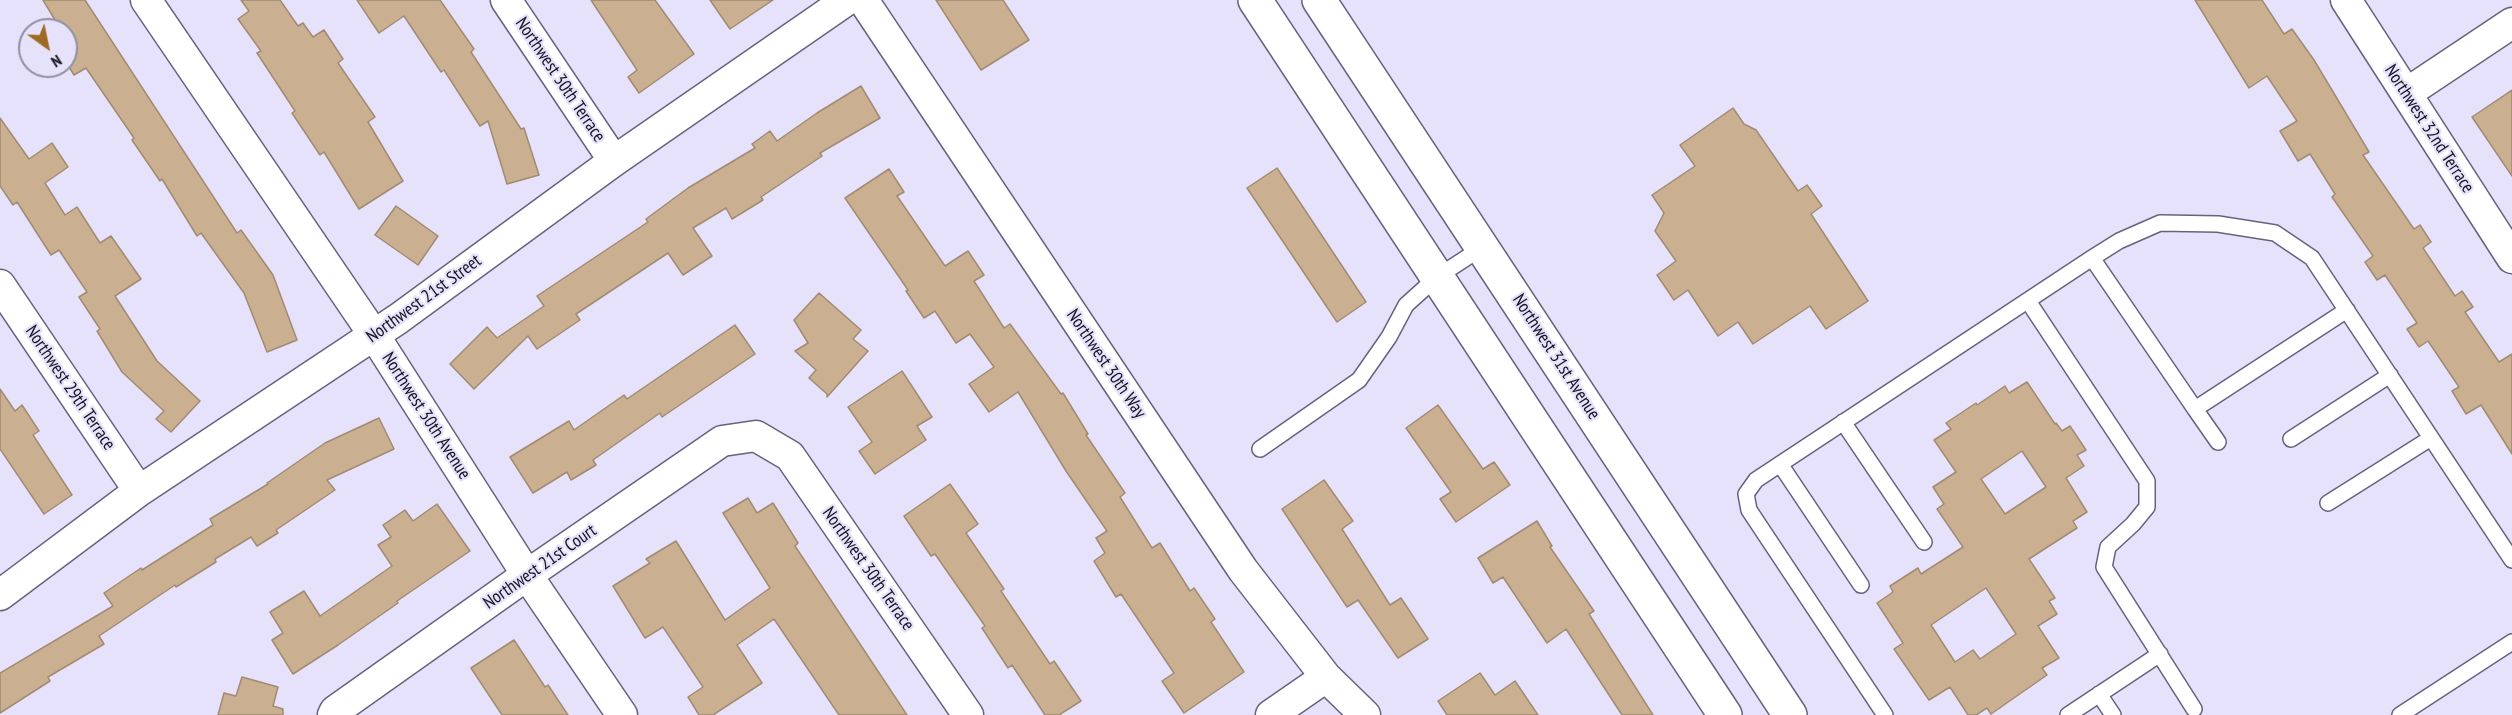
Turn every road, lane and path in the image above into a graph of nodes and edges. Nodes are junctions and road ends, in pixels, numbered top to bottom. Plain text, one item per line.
1 (146, 0) edge
2 (506, 0) edge
3 (847, 0) edge
4 (862, 0) edge
5 (1255, 0) edge
6 (1319, 0) edge
7 (2346, 0) edge
8 (2512, 23) edge
9 (2407, 93) junction
10 (614, 161) junction
11 (1483, 247) junction
12 (2092, 258) junction
13 (2512, 258) edge
14 (1437, 277) junction
15 (0, 285) edge
16 (2028, 301) junction
17 (2347, 310) junction
18 (374, 335) junction
19 (2390, 375) junction
20 (2195, 408) junction
21 (1843, 422) junction
22 (756, 436) joint
23 (2431, 438) junction
24 (2291, 439) dead end
25 (2218, 442) dead end
26 (1260, 449) dead end
27 (1780, 464) junction
28 (139, 491) junction
29 (2328, 503) dead end
30 (1924, 542) dead end
31 (2512, 560) edge
32 (527, 575) junction
33 (1862, 585) dead end
34 (0, 595) edge
35 (2512, 642) edge
36 (2160, 654) junction
37 (1326, 677) junction
38 (2099, 694) junction
39 (2194, 709) dead end
40 (333, 715) edge
41 (622, 715) edge
42 (968, 715) edge
43 (1270, 715) edge
44 (1365, 715) edge
45 (1725, 715) edge
46 (1790, 715) edge
47 (1885, 715) edge
48 (2068, 715) edge
49 (2113, 715) edge
50 (2400, 715) edge

1 - 18 street, Northwest 30th Avenue
2 - 10 street, Northwest 30th Terrace
3 - 10 street, Northwest 21st Street
4 - 37 street, Northwest 30th Way
5 - 14 main road
6 - 11 main road, Northwest 31st Avenue
7 - 9 street, Northwest 32nd Terrace
8 - 9 street
9 - 13 street, Northwest 32nd Terrace
10 - 18 street, Northwest 21st Street
11 - 14 lane
11 - 46 main road, Northwest 31st Avenue
12 - 16 lane
12 - 17 lane
12 - 20 lane
14 - 26 lane
14 - 45 main road
15 - 28 street, Northwest 29th Terrace
16 - 21 lane
16 - 36 lane
17 - 19 lane
17 - 20 lane
18 - 28 street, Northwest 21st Street
18 - 32 street, Northwest 30th Avenue
19 - 23 lane
19 - 24 lane
20 - 25 lane
21 - 27 lane
21 - 30 lane
22 - 32 street, Northwest 21st Court
22 - 42 street, Northwest 30th Terrace
23 - 29 lane
23 - 31 lane
27 - 33 lane
27 - 47 lane
28 - 34 street, Northwest 21st Street
32 - 40 street, Northwest 21st Court
32 - 41 street, Northwest 30th Avenue
35 - 50 lane
36 - 38 lane
36 - 39 lane
37 - 43 street
37 - 44 street, Northwest 30th Way
38 - 48 lane
38 - 49 lane

